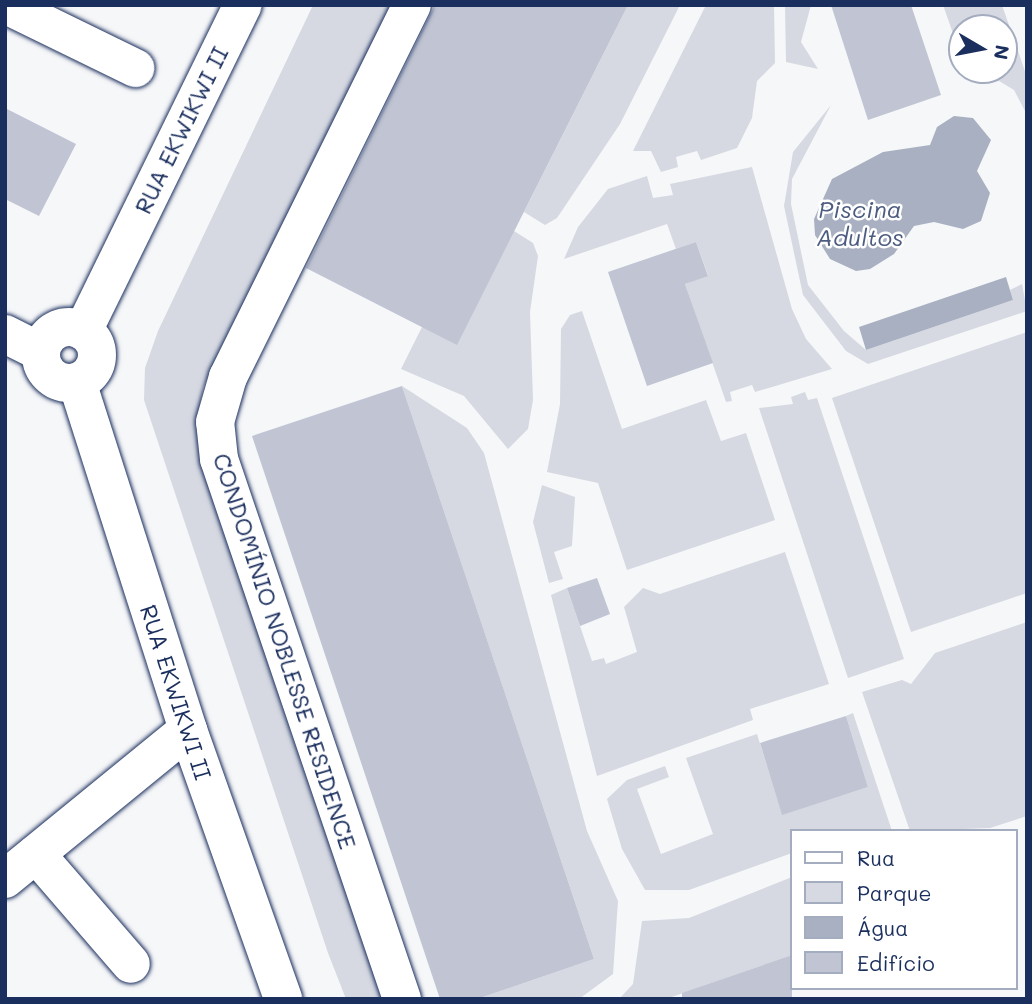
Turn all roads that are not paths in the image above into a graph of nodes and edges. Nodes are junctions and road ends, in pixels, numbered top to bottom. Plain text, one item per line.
1 (6, 5) edge
2 (243, 5) edge
3 (412, 5) edge
4 (135, 68) dead end
5 (83, 331) junction
6 (5, 334) edge
7 (41, 352) junction
8 (77, 382) junction
9 (188, 730) junction
10 (36, 854) junction
11 (5, 878) edge
12 (131, 964) dead end
13 (283, 999) edge
14 (402, 999) edge

1 - 4 street
2 - 5 street, RUA EKWIKWI II
3 - 14 street, CONDOMÍNIO NOBLESSE RESIDENCE
5 - 7 street
5 - 8 street
6 - 7 street
7 - 8 street
8 - 9 street, RUA EKWIKWI II
9 - 10 street
9 - 13 street, RUA EKWIKWI II
10 - 11 street
10 - 12 street

